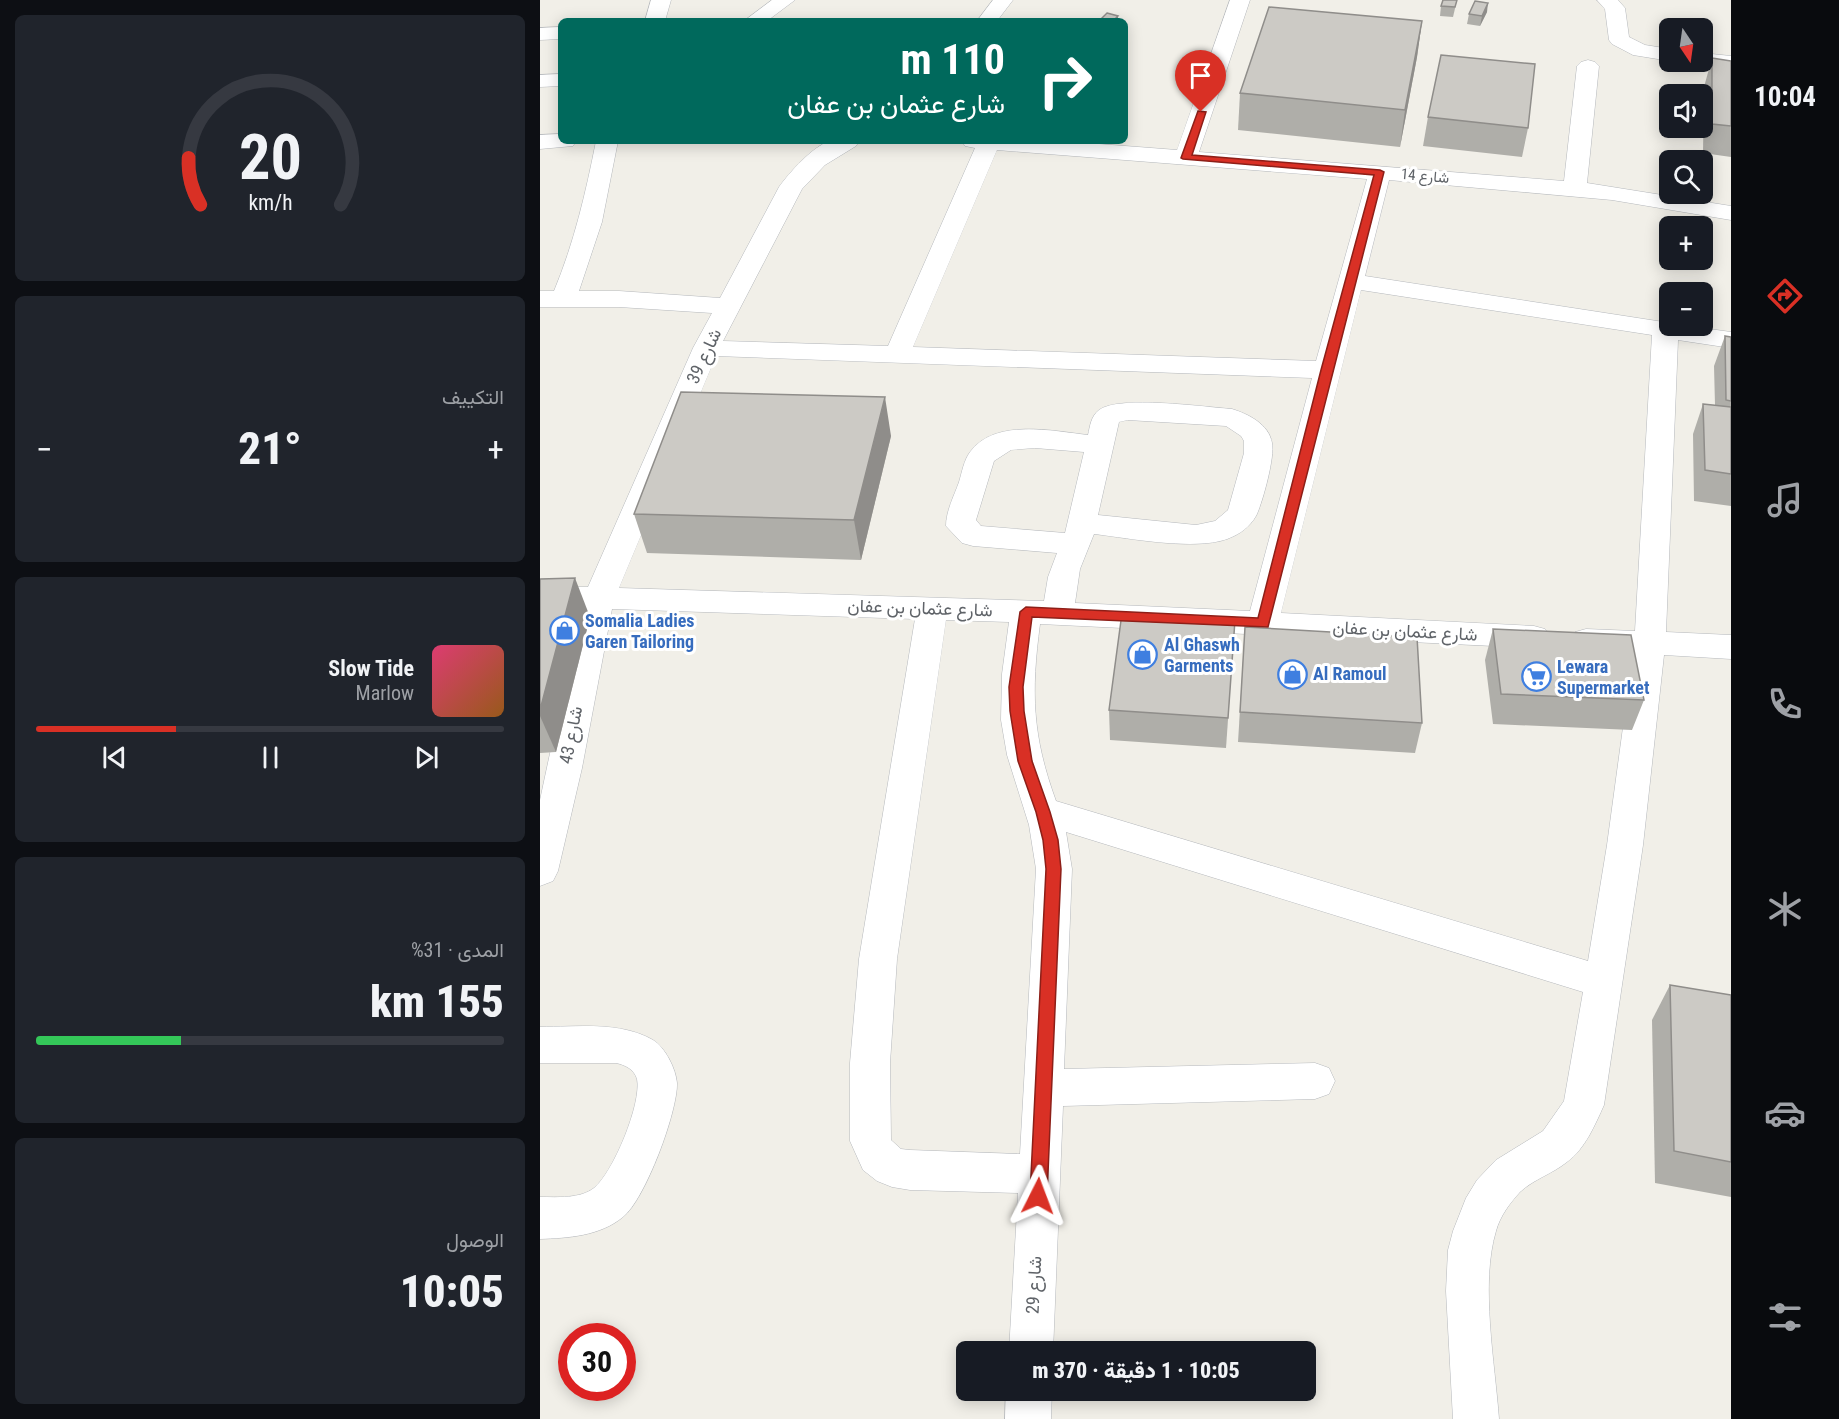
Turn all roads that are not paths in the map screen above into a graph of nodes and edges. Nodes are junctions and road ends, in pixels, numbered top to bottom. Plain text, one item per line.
1 (661, 0) edge
2 (784, 0) edge
3 (1003, 0) edge
4 (1239, 0) edge
5 (1607, 0) edge
6 (746, 17) edge
7 (656, 18) edge
8 (989, 18) edge
9 (558, 33) edge
10 (540, 34) edge
11 (1659, 54) edge
12 (1713, 60) edge
13 (1731, 62) edge
14 (1588, 66) dead end
15 (558, 80) edge
16 (540, 81) edge
17 (558, 141) edge
18 (540, 142) edge
19 (606, 144) edge
20 (843, 144) edge
21 (980, 144) edge
22 (1007, 144) edge
23 (1186, 158) junction
24 (1380, 172) junction
25 (1575, 189) junction
26 (1731, 213) edge
27 (1350, 281) junction
28 (551, 299) edge
29 (728, 306) junction
30 (1659, 329) edge
31 (1665, 336) edge
32 (1705, 336) edge
33 (1731, 340) edge
34 (706, 348) junction
35 (897, 355) junction
36 (1326, 370) junction
37 (1098, 445) junction
38 (1079, 533) junction
39 (540, 598) edge
40 (599, 598) junction
41 (932, 609) junction
42 (1055, 613) junction
43 (1263, 623) junction
44 (1650, 643) junction
45 (1731, 647) edge
46 (1043, 812) junction
47 (541, 867) edge
48 (1604, 982) junction
49 (540, 1045) edge
50 (1315, 1081) dead end
51 (1043, 1088) junction
52 (1040, 1174) junction
53 (540, 1218) edge
54 (1032, 1341) edge
55 (1029, 1401) edge
56 (1028, 1419) edge
57 (1476, 1419) edge

1 - 7 street
2 - 6 street
3 - 8 street
4 - 23 street
5 - 11 street
9 - 10 street
12 - 13 street
14 - 25 street
15 - 16 street
17 - 18 street
19 - 28 street
20 - 29 street, شارع 39
21 - 35 street
22 - 23 street, شارع 14
23 - 24 street, شارع 14
24 - 25 street, شارع 14
24 - 27 street
25 - 26 street, شارع 14
27 - 30 street
27 - 36 street
28 - 29 street
29 - 34 street, شارع 39
31 - 44 street
32 - 33 street
34 - 35 street
34 - 40 street, شارع 39
35 - 36 street
36 - 43 street
37 - 38 street
37 - 38 street
37 - 38 street
38 - 42 street, شارع 29
39 - 40 street, شارع عثمان بن عفان
40 - 41 street, شارع عثمان بن عفان
40 - 47 street, شارع 43
41 - 42 street, شارع عثمان بن عفان
41 - 52 street
42 - 43 street, شارع عثمان بن عفان
42 - 46 street, شارع 29
43 - 44 street, شارع عثمان بن عفان
44 - 45 street, شارع عثمان بن عفان
44 - 48 street
46 - 48 street
46 - 51 street, شارع 29
48 - 57 street
49 - 53 street
50 - 51 street
51 - 52 street, شارع 29
52 - 54 street, شارع 29
55 - 56 street

